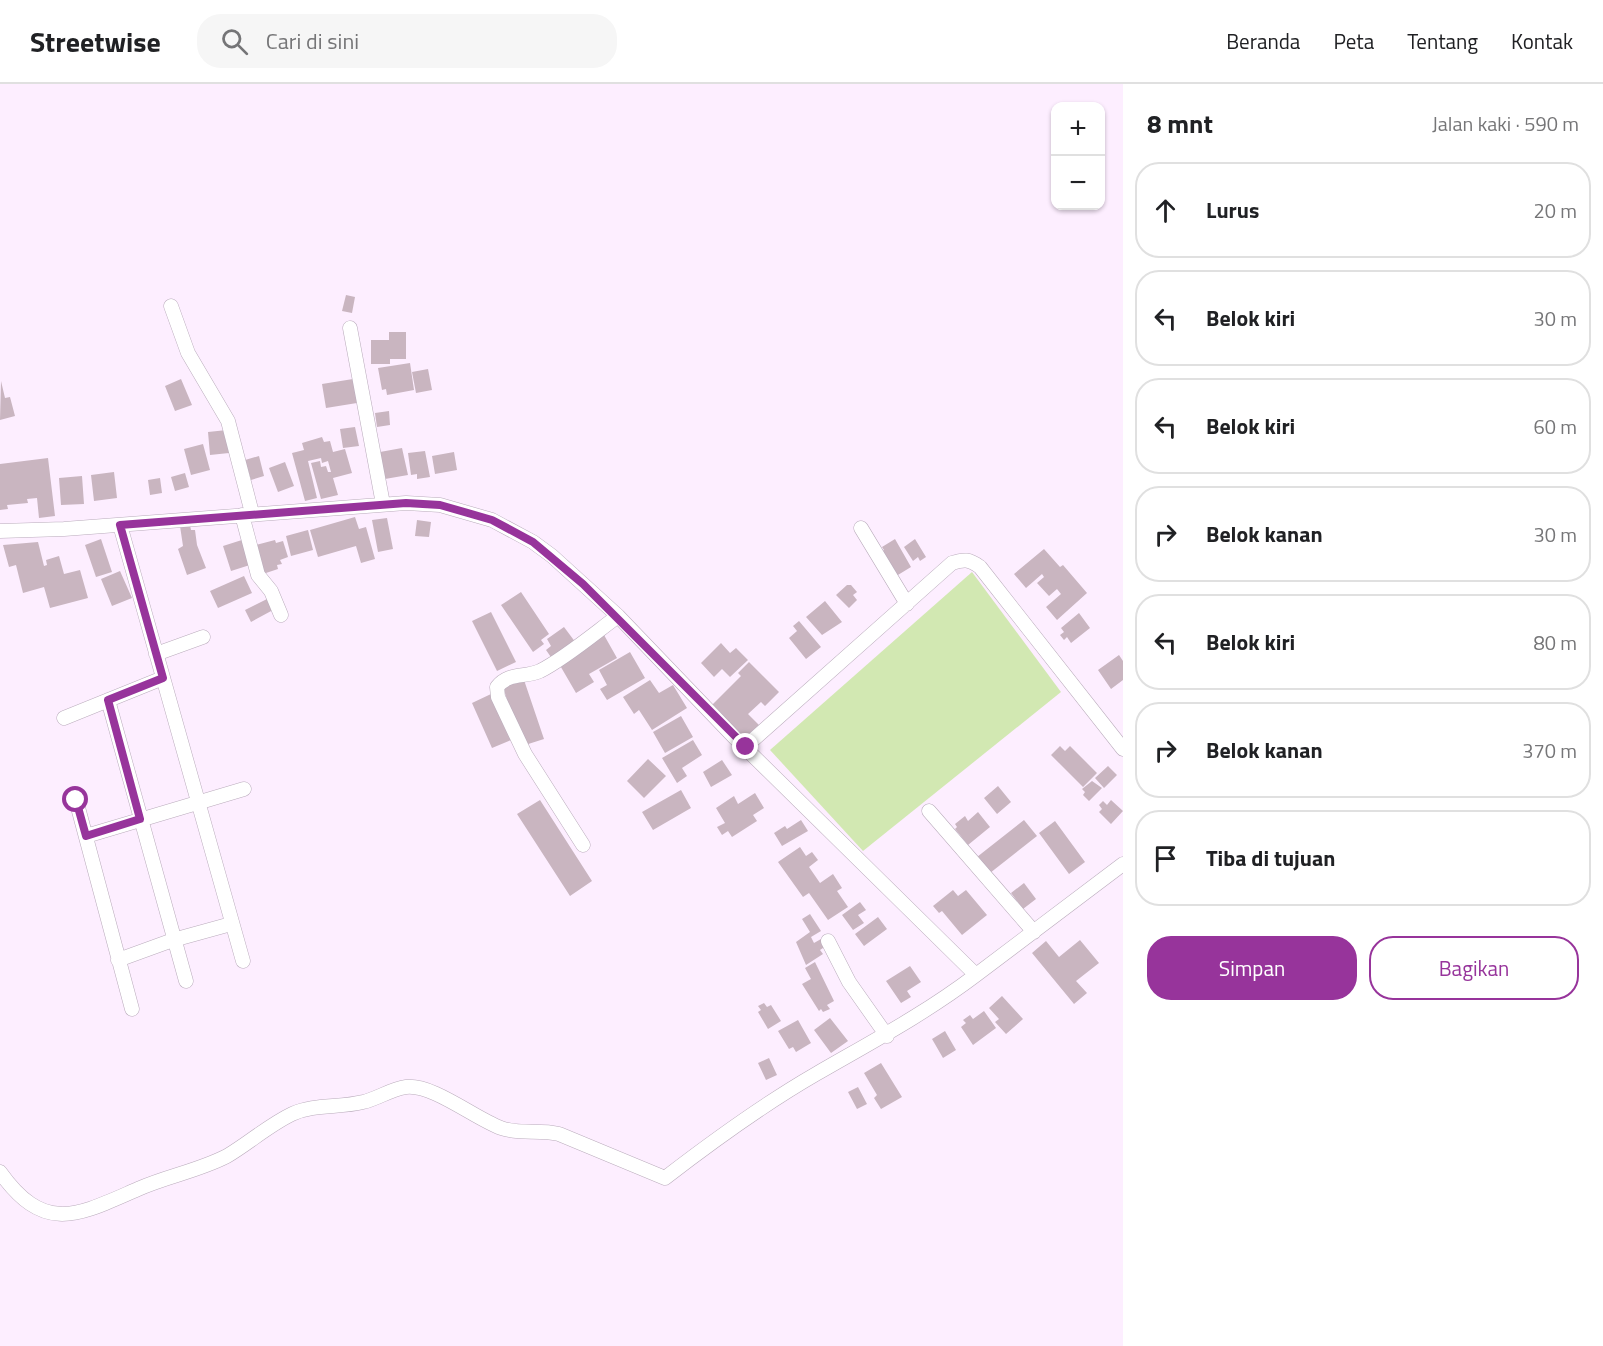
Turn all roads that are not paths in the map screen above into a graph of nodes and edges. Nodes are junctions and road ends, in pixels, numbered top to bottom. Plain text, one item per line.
1 (171, 306) dead end
2 (350, 328) dead end
3 (383, 504) junction
4 (247, 514) junction
5 (120, 525) junction
6 (861, 528) dead end
7 (0, 531) edge
8 (907, 604) junction
9 (281, 615) dead end
10 (618, 616) junction
11 (203, 637) dead end
12 (156, 654) junction
13 (163, 678) junction
14 (108, 700) junction
15 (64, 718) dead end
16 (746, 747) junction
17 (1123, 749) edge
18 (244, 789) dead end
19 (76, 800) dead end
20 (197, 801) junction
21 (929, 811) dead end
22 (140, 819) junction
23 (86, 836) junction
24 (583, 845) dead end
25 (1123, 864) edge
26 (231, 924) junction
27 (1034, 932) junction
28 (173, 940) junction
29 (828, 941) dead end
30 (118, 960) junction
31 (243, 961) dead end
32 (976, 975) junction
33 (186, 981) dead end
34 (132, 1009) dead end
35 (886, 1036) junction
36 (0, 1172) edge

1 - 4 street
2 - 3 street
3 - 4 street
3 - 10 street
4 - 5 street
4 - 9 street
5 - 7 street
5 - 12 street
6 - 8 street
8 - 16 street
8 - 17 street
10 - 16 street
10 - 24 street
11 - 12 street
12 - 13 street
13 - 14 street
13 - 20 street
14 - 15 street
14 - 22 street
16 - 32 street
18 - 20 street
19 - 23 street
20 - 22 street
20 - 26 street
21 - 27 street
22 - 23 street
22 - 28 street
23 - 30 street
25 - 27 street
26 - 28 street
26 - 31 street
27 - 32 street
28 - 30 street
28 - 33 street
29 - 35 street
30 - 34 street
32 - 35 street
35 - 36 street

